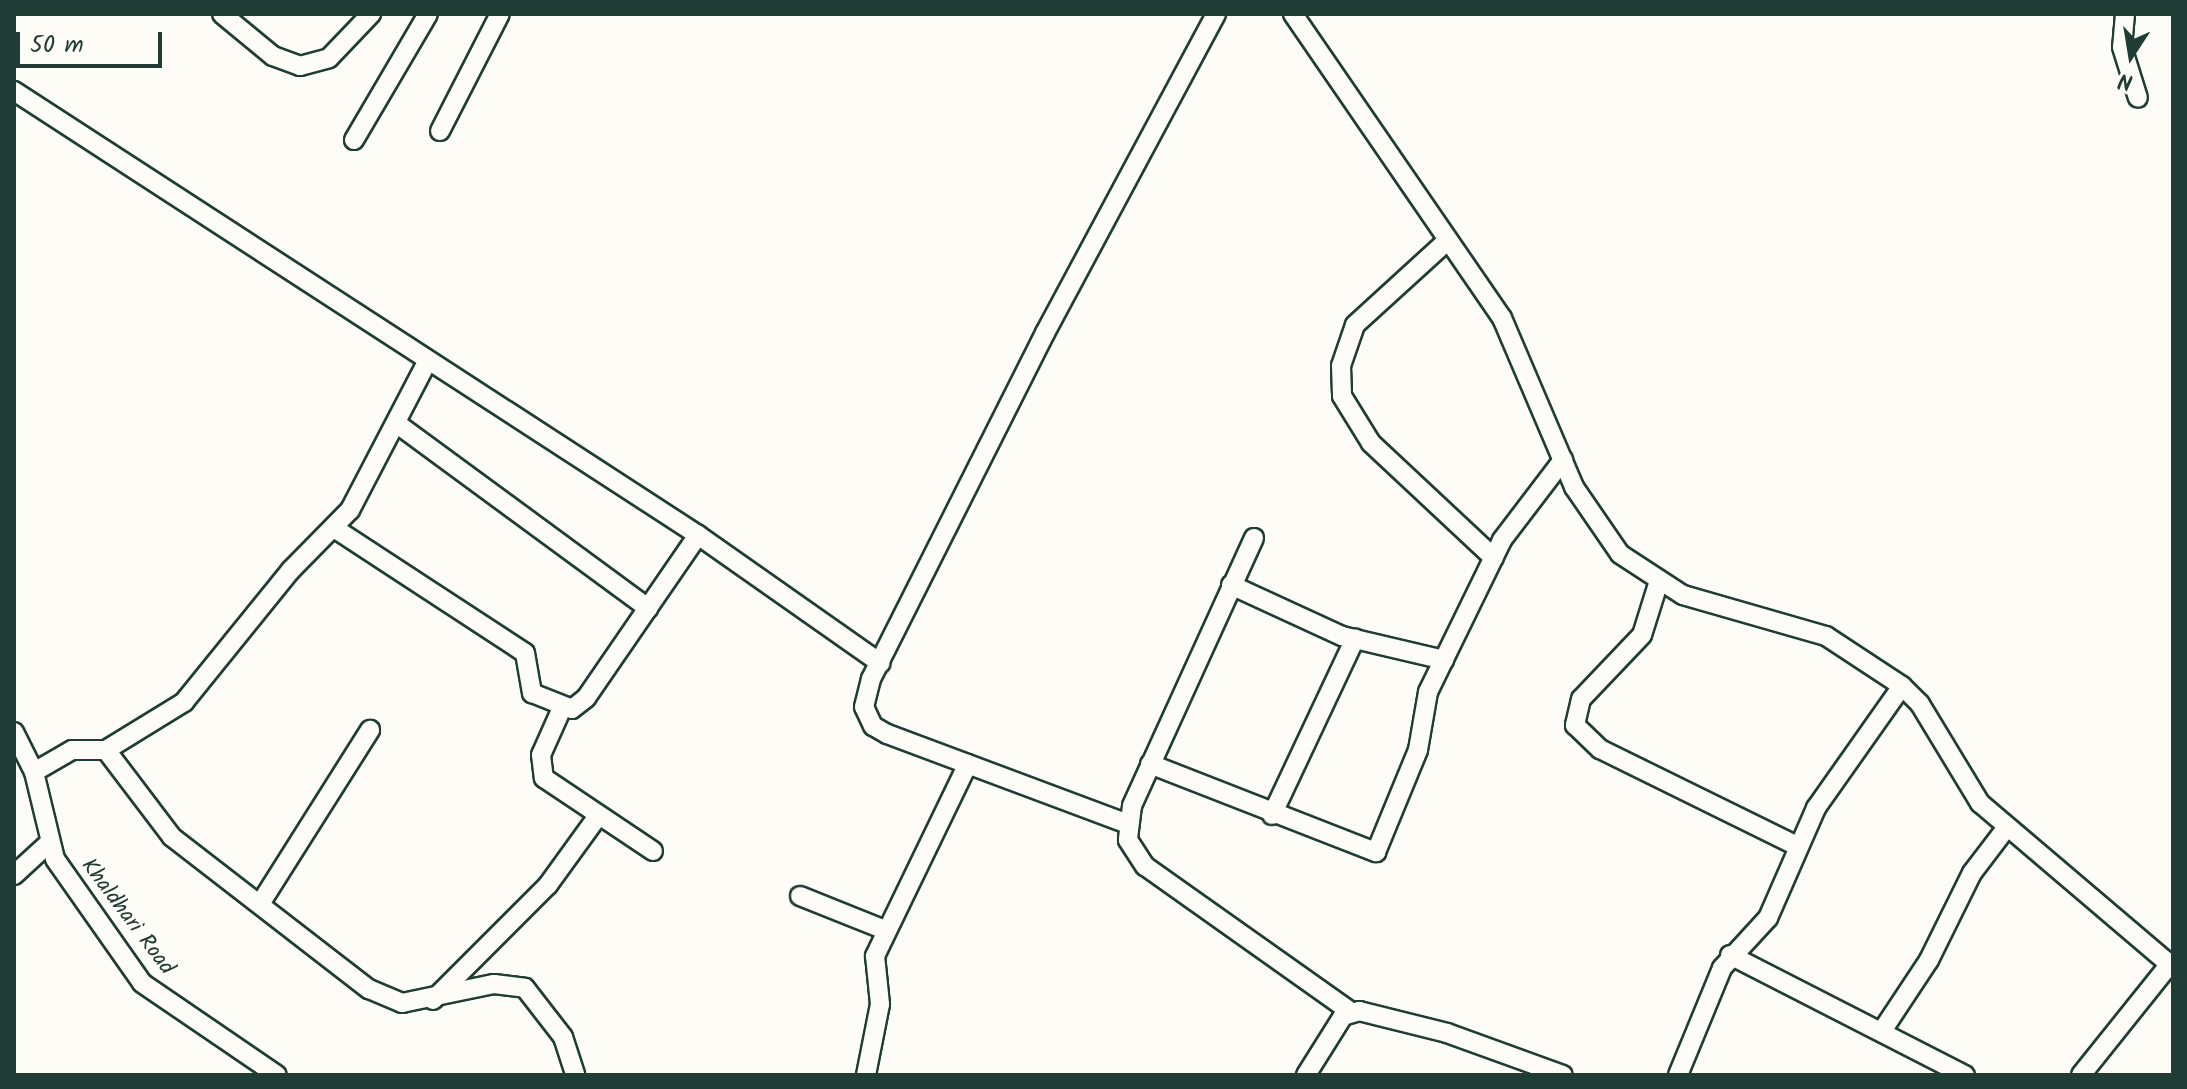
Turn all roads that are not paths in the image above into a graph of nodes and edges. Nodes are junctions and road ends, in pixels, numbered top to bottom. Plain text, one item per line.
1 (222, 14) edge
2 (371, 14) edge
3 (428, 14) edge
4 (500, 14) edge
5 (1216, 14) edge
6 (1293, 14) edge
7 (2125, 14) edge
8 (14, 91) edge
9 (2138, 98) dead end
10 (440, 131) dead end
11 (354, 140) dead end
12 (1448, 240) junction
13 (427, 362) junction
14 (396, 423) junction
15 (1563, 460) junction
16 (334, 528) junction
17 (698, 535) junction
18 (1254, 538) dead end
19 (1494, 558) junction
20 (1658, 584) junction
21 (1231, 585) junction
22 (648, 608) junction
23 (1355, 639) junction
24 (1444, 660) junction
25 (880, 663) junction
26 (1902, 686) junction
27 (562, 708) junction
28 (370, 730) dead end
29 (14, 732) edge
30 (106, 750) junction
31 (968, 764) junction
32 (1150, 764) junction
33 (34, 772) junction
34 (1272, 815) junction
35 (598, 816) junction
36 (1128, 824) junction
37 (2007, 827) junction
38 (50, 842) junction
39 (1797, 846) junction
40 (653, 851) dead end
41 (14, 875) edge
42 (800, 896) dead end
43 (260, 904) junction
44 (885, 930) junction
45 (1730, 955) junction
46 (2172, 966) edge
47 (433, 1000) junction
48 (1350, 1011) junction
49 (1882, 1031) junction
50 (277, 1075) edge
51 (575, 1075) edge
52 (866, 1075) edge
53 (1306, 1075) edge
54 (1563, 1075) edge
55 (1678, 1075) edge
56 (1965, 1075) edge
57 (2081, 1075) edge

1 - 2 street
3 - 11 street
4 - 10 street
5 - 25 street
6 - 12 street
7 - 9 street
8 - 13 street
12 - 15 street
12 - 19 street
13 - 14 street
13 - 17 street
14 - 16 street
14 - 22 street
15 - 19 street
15 - 20 street
16 - 27 street
16 - 30 street
17 - 22 street
17 - 25 street
18 - 21 street
19 - 24 street
20 - 26 street
20 - 39 street
21 - 23 street
21 - 32 street
22 - 27 street
23 - 24 street
23 - 34 street
24 - 34 street
25 - 31 street
26 - 37 street
26 - 39 street
27 - 35 street
28 - 43 street
29 - 33 street, Khaldhari Road
30 - 33 street
30 - 43 street
31 - 36 street
31 - 44 street
32 - 34 street
32 - 36 street
33 - 38 street, Khaldhari Road
35 - 40 street
35 - 47 street
36 - 48 street
37 - 46 street
37 - 49 street
38 - 41 street
38 - 50 street, Khaldhari Road
39 - 45 street
42 - 44 street
43 - 47 street
44 - 52 street
45 - 49 street
45 - 55 street
46 - 57 street
47 - 51 street
48 - 53 street
48 - 54 street
49 - 56 street

